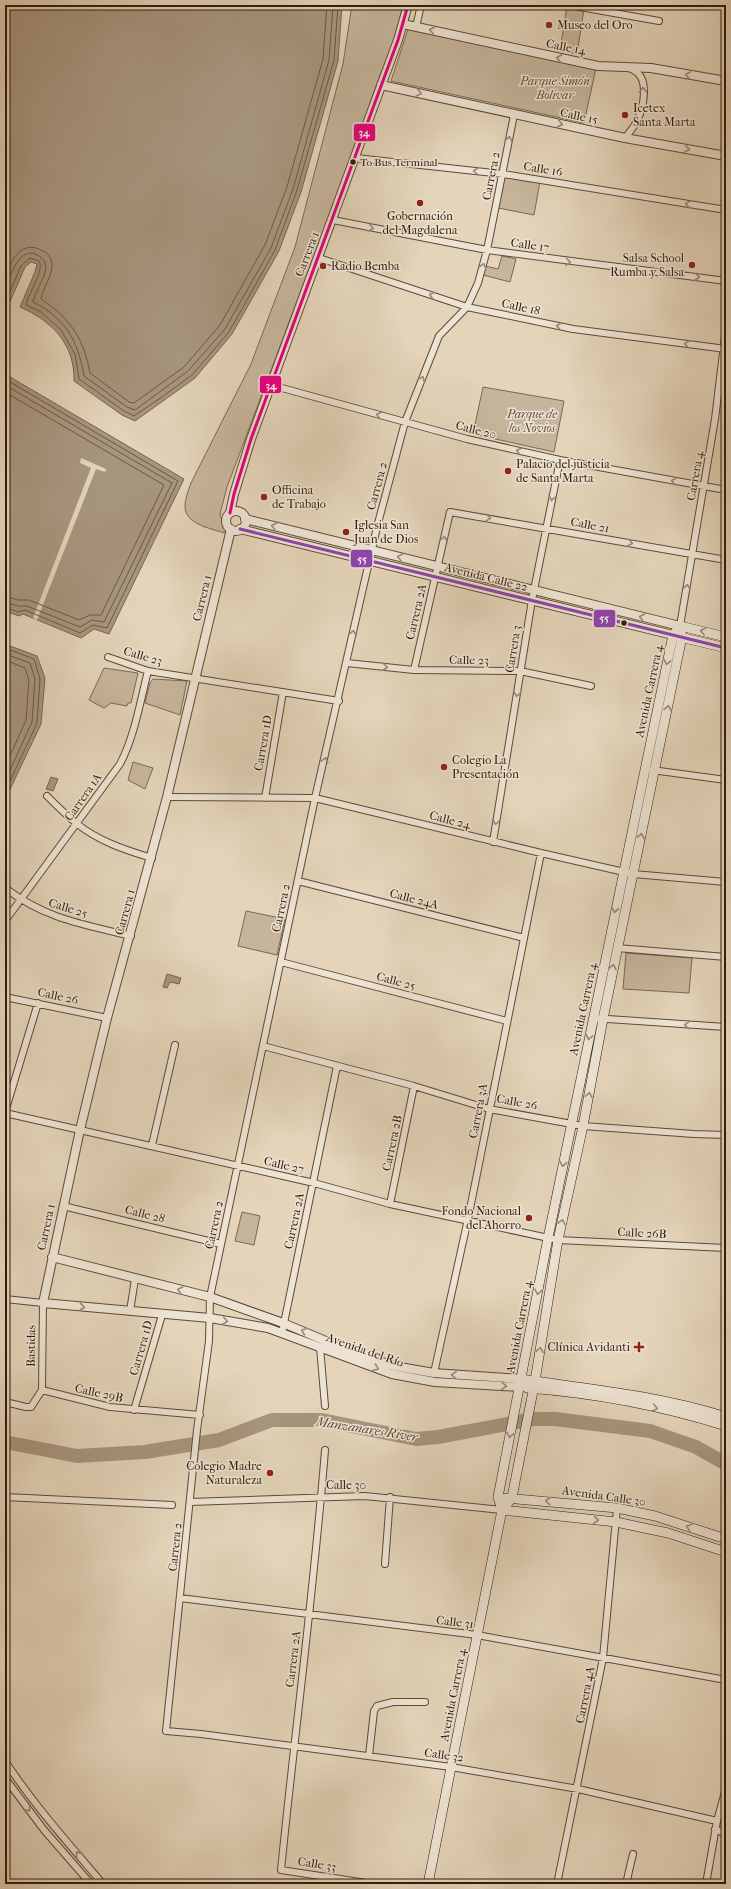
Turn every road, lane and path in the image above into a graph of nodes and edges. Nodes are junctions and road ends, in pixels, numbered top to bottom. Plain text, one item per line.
1 (408, 5) edge
2 (421, 5) edge
3 (569, 5) edge
4 (659, 21) dead end
5 (403, 24) junction
6 (416, 27) junction
7 (626, 67) junction
8 (726, 82) edge
9 (381, 85) junction
10 (514, 115) junction
11 (625, 138) junction
12 (726, 156) edge
13 (356, 158) junction
14 (503, 174) junction
15 (726, 210) edge
16 (333, 220) junction
17 (487, 250) junction
18 (319, 258) junction
19 (726, 281) edge
20 (466, 307) junction
21 (726, 328) edge
22 (725, 349) edge
23 (271, 385) junction
24 (405, 422) junction
25 (560, 460) junction
26 (704, 486) junction
27 (726, 490) edge
28 (450, 512) joint
29 (230, 513) junction
30 (245, 519) junction
31 (547, 528) junction
32 (231, 529) junction
33 (240, 529) junction
34 (372, 550) junction
35 (692, 555) junction
36 (369, 560) junction
37 (726, 560) edge
38 (438, 566) junction
39 (436, 577) junction
40 (534, 590) junction
41 (532, 600) junction
42 (680, 626) junction
43 (678, 636) junction
44 (726, 637) edge
45 (726, 648) edge
46 (108, 657) dead end
47 (347, 663) junction
48 (414, 670) junction
49 (148, 671) junction
50 (520, 671) junction
51 (196, 678) junction
52 (591, 686) dead end
53 (283, 692) junction
54 (339, 700) junction
55 (645, 769) junction
56 (655, 771) junction
57 (726, 780) edge
58 (47, 796) dead end
59 (168, 797) junction
60 (265, 798) junction
61 (316, 798) junction
62 (77, 824) junction
63 (493, 842) junction
64 (541, 853) junction
65 (152, 858) junction
66 (623, 872) junction
67 (633, 874) junction
68 (298, 881) junction
69 (726, 882) edge
70 (5, 888) edge
71 (21, 900) junction
72 (5, 921) edge
73 (131, 936) junction
74 (524, 938) junction
75 (617, 948) junction
76 (726, 957) edge
77 (281, 962) junction
78 (5, 997) edge
79 (38, 1003) junction
80 (107, 1018) junction
81 (593, 1018) junction
82 (603, 1019) junction
83 (506, 1021) junction
84 (726, 1027) edge
85 (175, 1044) dead end
86 (263, 1046) junction
87 (337, 1066) junction
88 (414, 1086) junction
89 (489, 1109) junction
90 (5, 1112) edge
91 (571, 1123) junction
92 (583, 1126) junction
93 (80, 1130) junction
94 (726, 1135) edge
95 (152, 1145) junction
96 (237, 1165) junction
97 (314, 1183) junction
98 (390, 1204) junction
99 (63, 1206) junction
100 (468, 1219) junction
101 (548, 1238) junction
102 (558, 1240) junction
103 (221, 1244) junction
104 (726, 1248) edge
105 (52, 1257) junction
106 (135, 1279) junction
107 (210, 1297) junction
108 (5, 1298) edge
109 (43, 1303) junction
110 (130, 1311) junction
111 (162, 1315) junction
112 (210, 1318) junction
113 (284, 1323) junction
114 (282, 1333) junction
115 (320, 1347) junction
116 (434, 1373) junction
117 (521, 1383) junction
118 (534, 1385) junction
119 (42, 1390) junction
120 (5, 1402) edge
121 (325, 1406) dead end
122 (134, 1410) junction
123 (200, 1416) junction
124 (726, 1417) edge
125 (726, 1426) edge
126 (325, 1450) dead end
127 (515, 1482) junction
128 (321, 1496) junction
129 (5, 1497) edge
130 (390, 1497) junction
131 (498, 1497) junction
132 (512, 1498) junction
133 (533, 1500) junction
134 (190, 1502) junction
135 (172, 1505) dead end
136 (617, 1508) junction
137 (502, 1510) junction
138 (616, 1522) junction
139 (726, 1539) edge
140 (726, 1552) edge
141 (385, 1564) dead end
142 (180, 1598) junction
143 (309, 1615) junction
144 (476, 1635) junction
145 (603, 1658) junction
146 (726, 1680) edge
147 (425, 1702) dead end
148 (166, 1731) joint
149 (293, 1746) junction
150 (368, 1756) junction
151 (5, 1761) edge
152 (450, 1767) junction
153 (5, 1778) edge
154 (726, 1788) edge
155 (578, 1789) junction
156 (717, 1821) junction
157 (715, 1829) junction
158 (726, 1834) edge
159 (633, 1854) dead end
160 (281, 1870) joint
161 (91, 1884) edge
162 (103, 1884) edge
163 (373, 1884) edge
164 (428, 1884) edge
165 (557, 1884) edge
166 (626, 1884) edge
167 (706, 1884) edge

1 - 5 street, Carrera 1
2 - 6 street
3 - 4 street
5 - 6 street, Calle 14
5 - 9 street, Carrera 1
7 -> 6 street, Calle 14
8 -> 7 street, Calle 14
11 -> 7 street
9 -> 10 street, Calle 15
9 - 13 street, Carrera 1
10 -> 11 street, Calle 15
14 -> 10 street, Carrera 2
11 -> 12 street, Calle 15
14 -> 13 street, Calle 16
13 - 16 street, Carrera 1
15 -> 14 street, Calle 16
14 - 17 street, Carrera 2
16 -> 17 street, Calle 17
16 - 18 street, Carrera 1
17 -> 19 street, Calle 17
20 -> 17 street, Carrera 2
20 -> 18 street, Calle 18
18 - 23 street, Carrera 1
22 -> 20 street, Calle 18
24 -> 20 street, Carrera 2
21 - 22 street, Carrera 4
22 - 26 street, Carrera 4
24 -> 23 street, Calle 20
23 - 29 street, Carrera 1
25 -> 24 street, Calle 20
24 - 34 street, Carrera 2
26 -> 25 street, Calle 20
25 -> 31 street, Carrera 3
26 - 27 street, Calle 20
26 - 35 street, Carrera 4
28 -> 31 street, Calle 21
38 -> 28 street, Carrera 2A
29 - 30 street
29 - 32 street
30 - 33 street
34 -> 30 street, Avenida Calle 22
31 -> 35 street, Calle 21
31 - 40 street, Carrera 3
32 - 33 street
32 - 51 street, Carrera 1
33 - 36 street, Avenida Calle 22
34 - 36 street, Carrera 2
38 -> 34 street, Avenida Calle 22
35 - 37 street, Calle 21
42 -> 35 street, Carrera 4
36 - 39 street, Avenida Calle 22
47 -> 36 street, Carrera 2
38 - 39 street, Carrera 2A
38 - 40 street, Avenida Calle 22
39 - 41 street, Avenida Calle 22
39 - 48 street, Carrera 2A
40 - 41 street, Carrera 3
42 -> 40 street, Avenida Calle 22
41 - 43 street, Avenida Calle 22
41 - 50 street, Carrera 3
42 - 43 main road, Avenida Carrera 4
44 -> 42 main road, Avenida Calle 22
43 - 45 main road, Avenida Calle 22
43 -> 55 main road, Avenida Carrera 4
56 -> 43 main road, Avenida Carrera 4
46 - 49 street, Calle 23
47 -> 48 street, Calle 23
47 - 54 street, Carrera 2
48 - 50 street, Calle 23
49 - 51 street, Calle 23
49 - 62 street, Carrera 1A
50 - 52 street, Calle 23
50 -> 63 street, Carrera 3
51 - 53 street, Calle 23
51 - 59 street, Carrera 1
53 - 54 street, Calle 23
53 - 60 street, Carrera 1D
61 -> 54 street, Carrera 2
55 - 56 street
55 - 66 main road, Avenida Carrera 4
56 - 57 street
67 -> 56 main road, Avenida Carrera 4
58 - 62 street
59 - 60 street, Calle 24
59 - 65 street, Carrera 1
60 - 61 street, Calle 24
61 - 63 street, Calle 24
61 - 68 street, Carrera 2
62 - 65 street
62 - 71 street, Carrera 1A
63 - 64 street, Calle 24
64 - 66 street, Calle 24
64 - 74 street, Carrera 3A
65 - 73 street, Carrera 1
66 - 67 street, Calle 24
66 -> 81 main road, Avenida Carrera 4
67 - 69 street, Calle 24
67 - 75 main road, Avenida Carrera 4
68 - 74 street, Calle 24A
68 - 77 street, Carrera 2
70 - 71 street, Calle 25
71 - 72 street, Carrera 1A
71 - 73 street, Calle 25
73 - 80 street, Carrera 1
74 - 83 street, Carrera 3A
75 - 76 street
82 -> 75 main road, Avenida Carrera 4
77 - 83 street, Calle 25
77 - 86 street, Carrera 2
78 - 79 street, Calle 26
79 - 80 street, Calle 26
79 - 90 street
80 - 93 street, Carrera 1
81 - 82 street
81 -> 91 main road, Avenida Carrera 4
84 -> 82 street
92 -> 82 main road, Avenida Carrera 4
83 - 89 street, Carrera 3A
85 - 95 street
86 - 87 street, Calle 26
86 - 96 street, Carrera 2
87 - 88 street, Calle 26
87 - 97 street, Carrera 2A
88 - 89 street, Calle 26
88 - 98 street, Carrera 2B
89 - 91 street, Calle 26
89 - 100 street, Carrera 3A
90 - 93 street, Calle 27
91 - 92 street, Calle 26
91 -> 101 main road, Avenida Carrera 4
92 - 94 street, Calle 26
102 -> 92 main road, Avenida Carrera 4
93 - 95 street, Calle 27
93 - 99 street, Carrera 1
95 - 96 street, Calle 27
96 - 97 street, Calle 27
96 - 103 street, Carrera 2
97 - 98 street, Calle 27
97 - 113 street, Carrera 2A
98 - 100 street, Calle 27
99 - 103 street, Calle 28
99 - 105 street, Carrera 1
100 - 101 street, Calle 27
100 - 116 street, Carrera 3A
101 - 102 street, Calle 27
101 -> 117 main road, Avenida Carrera 4
102 - 104 street, Calle 26B
118 -> 102 main road, Avenida Carrera 4
103 - 107 street, Carrera 2
105 - 106 street, Avenida del Río
105 - 109 street, Carrera 1
107 -> 106 street, Avenida del Río
106 - 110 street, Carrera 1D
107 - 112 street, Carrera 2
107 - 113 street, Avenida del Río
108 - 109 street
109 -> 110 street, Avenida del Río
109 - 119 street, Bastidas
110 - 111 street, Avenida del Río
111 - 112 street, Avenida del Río
111 - 122 street, Carrera 1D
112 -> 114 street, Avenida del Río
112 - 123 street, Carrera 2
113 - 114 street, Carrera 2A
116 -> 113 street, Avenida del Río
114 - 115 street, Avenida del Río
115 -> 117 street, Avenida del Río
115 - 121 street
117 -> 116 street, Avenida del Río
117 - 118 main road, Avenida del Río
117 -> 131 main road, Avenida Carrera 4
118 - 124 main road, Avenida del Río
118 -> 125 main road, Avenida del Río
118 - 127 main road, Avenida Carrera 4
119 - 120 street
119 - 122 street, Calle 29B
122 - 123 street, Calle 29B
123 - 134 street, Carrera 2
126 - 128 street, Carrera 2A
127 - 132 main road, Avenida Carrera 4
127 - 133 main road
128 - 130 street, Calle 30
128 - 134 street, Calle 30
128 - 143 street, Carrera 2A
129 - 135 street
130 - 137 street, Calle 30
130 - 141 street
131 - 132 main road, Avenida Calle 30
131 - 137 main road, Avenida Carrera 4
132 - 133 main road, Avenida Calle 30
132 - 137 main road, Avenida Carrera 4
136 -> 133 main road, Avenida Calle 30
134 - 142 street, Carrera 2
136 - 138 street, Carrera 4A
139 -> 136 main road, Avenida Calle 30
137 -> 138 main road, Avenida Calle 30
137 - 144 main road, Avenida Carrera 4
138 - 140 main road, Avenida Calle 30
138 - 145 street, Carrera 4A
142 - 143 street, Calle 31
142 - 148 street, Carrera 2
143 - 144 street, Calle 31
143 - 149 street, Carrera 2A
144 - 145 street, Calle 31
144 - 152 main road, Avenida Carrera 4
145 - 146 street, Calle 31
145 - 155 street, Carrera 4A
147 - 150 street
148 - 149 street, Calle 32
149 - 150 street, Calle 32
149 - 160 street, Carrera 2A
150 - 152 street, Calle 32
162 -> 151 street
152 - 155 street, Calle 32
152 - 164 main road, Avenida Carrera 4
153 -> 161 street
154 - 156 street
155 - 156 street, Calle 32
155 - 165 street, Carrera 4A
156 - 157 street
157 - 158 street
157 - 167 street
159 - 166 street
160 - 163 street, Calle 33

